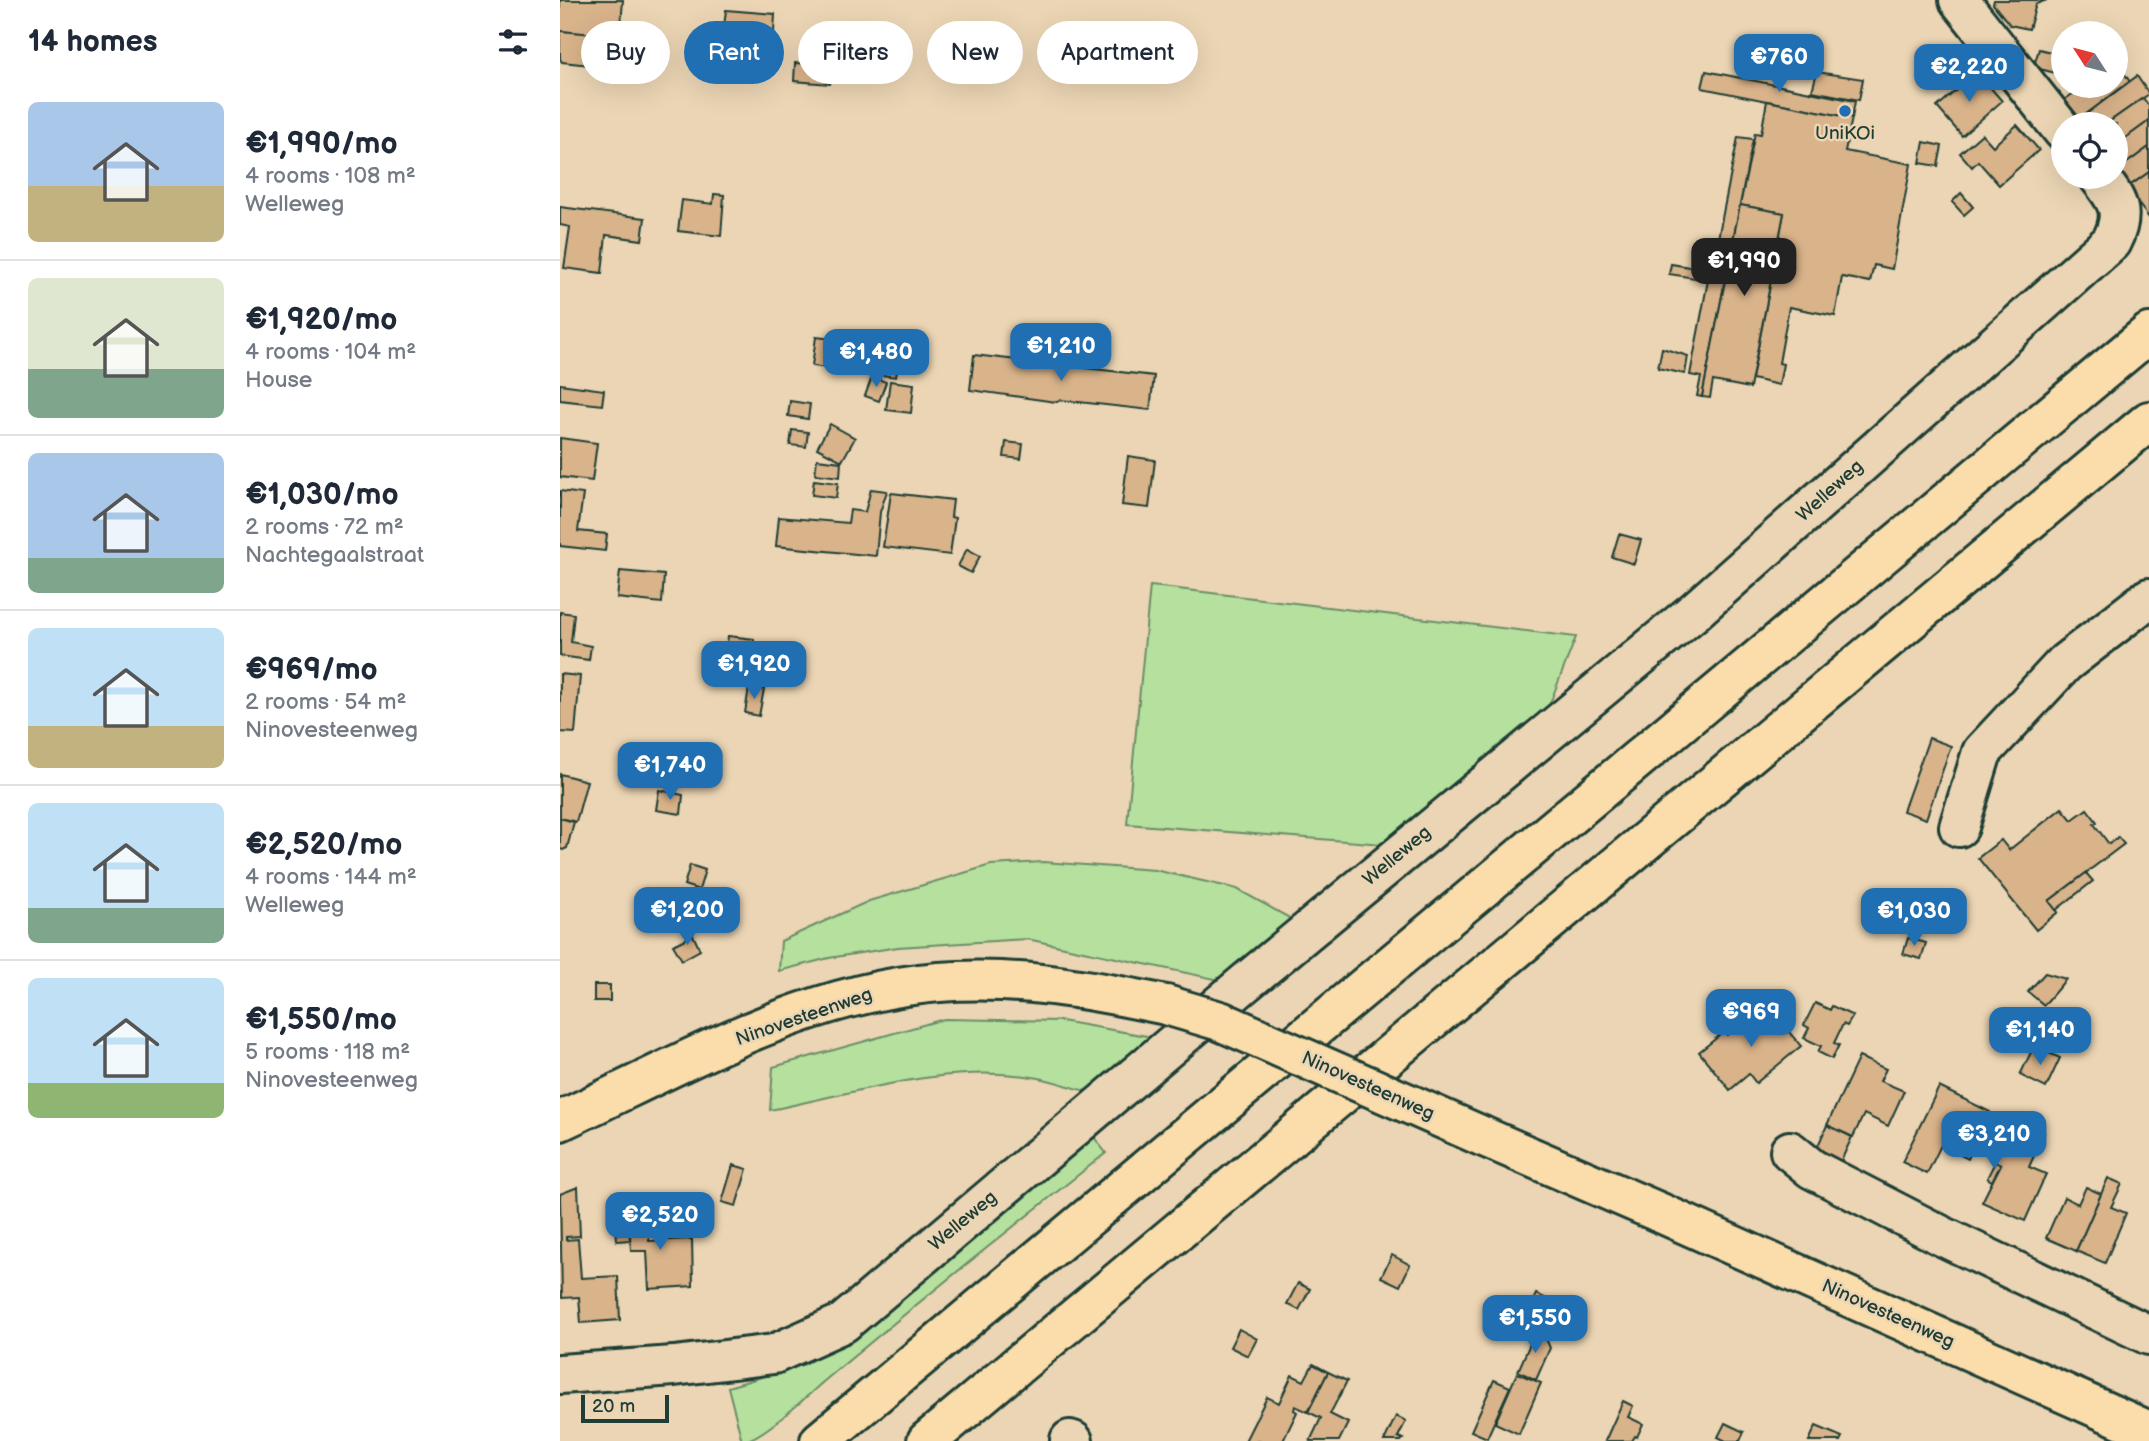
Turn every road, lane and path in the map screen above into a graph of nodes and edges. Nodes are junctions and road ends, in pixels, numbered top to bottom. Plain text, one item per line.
1 (1959, 0) edge
2 (2051, 116) edge
3 (2109, 189) edge
4 (2149, 333) edge
5 (2149, 421) edge
6 (2149, 598) edge
7 (1959, 827) dead end
8 (560, 1121) edge
9 (1790, 1151) dead end
10 (2149, 1335) edge
11 (560, 1374) edge
12 (2149, 1431) edge
13 (820, 1441) edge
14 (927, 1441) edge

1 - 2 street
3 - 11 street, Welleweg
4 - 13 main road
5 - 14 main road
6 - 7 street
8 - 12 main road, Ninovesteenweg, bridge
9 - 10 street

